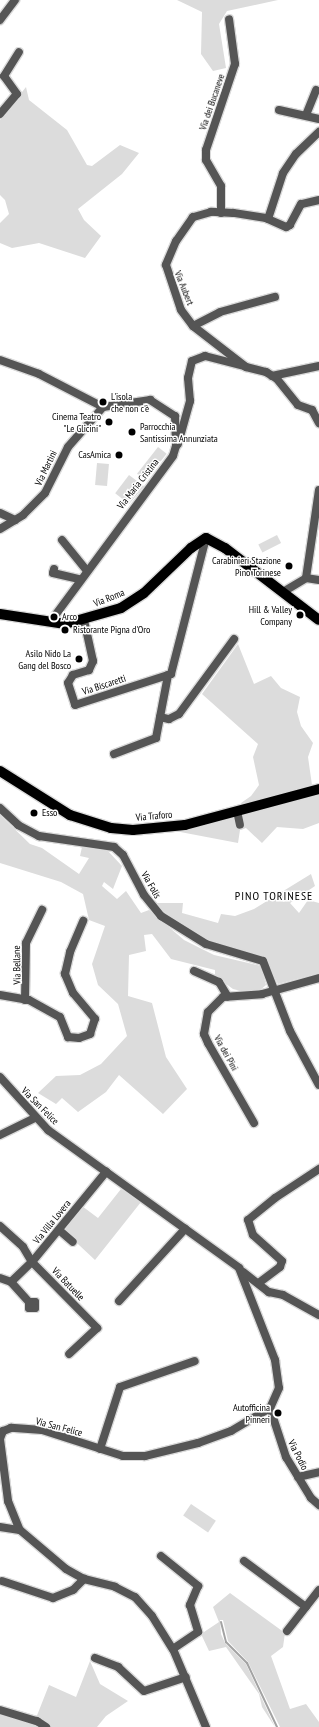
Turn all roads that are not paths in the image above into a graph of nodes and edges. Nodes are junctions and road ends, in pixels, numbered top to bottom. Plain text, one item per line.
1 (15, 0) edge
2 (229, 19) dead end
3 (0, 20) edge
4 (19, 52) dead end
5 (316, 90) dead end
6 (279, 110) dead end
7 (0, 114) edge
8 (306, 115) junction
9 (319, 119) edge
10 (319, 132) edge
11 (319, 200) edge
12 (221, 213) junction
13 (268, 219) junction
14 (275, 297) dead end
15 (193, 326) junction
16 (0, 360) edge
17 (319, 366) edge
18 (246, 367) junction
19 (272, 376) junction
20 (103, 407) junction
21 (319, 423) edge
22 (176, 446) junction
23 (319, 490) edge
24 (0, 513) edge
25 (15, 520) junction
26 (0, 529) edge
27 (206, 538) junction
28 (62, 540) dead end
29 (54, 569) dead end
30 (86, 570) junction
31 (306, 578) junction
32 (80, 579) junction
33 (319, 580) edge
34 (283, 592) junction
35 (0, 614) edge
36 (54, 619) junction
37 (84, 620) junction
38 (319, 620) edge
39 (234, 639) dead end
40 (168, 675) junction
41 (160, 717) junction
42 (114, 754) dead end
43 (0, 771) edge
44 (319, 789) edge
45 (0, 808) edge
46 (237, 811) junction
47 (240, 825) dead end
48 (42, 910) dead end
49 (83, 920) dead end
50 (194, 971) dead end
51 (319, 978) edge
52 (274, 991) junction
53 (0, 995) edge
54 (228, 997) junction
55 (25, 1000) junction
56 (0, 1077) edge
57 (319, 1085) edge
58 (35, 1118) junction
59 (254, 1123) dead end
60 (0, 1135) edge
61 (319, 1169) edge
62 (106, 1172) junction
63 (0, 1226) edge
64 (185, 1229) junction
65 (59, 1230) junction
66 (73, 1242) dead end
67 (32, 1262) junction
68 (242, 1272) junction
69 (0, 1278) edge
70 (11, 1282) junction
71 (260, 1282) junction
72 (119, 1301) dead end
73 (29, 1302) dead end
74 (319, 1315) edge
75 (69, 1354) dead end
76 (195, 1361) dead end
77 (270, 1408) junction
78 (1, 1430) edge
79 (100, 1449) junction
80 (319, 1472) edge
81 (298, 1477) junction
82 (319, 1505) edge
83 (0, 1527) edge
84 (20, 1530) junction
85 (161, 1556) dead end
86 (244, 1561) dead end
87 (84, 1579) junction
88 (2, 1581) dead end
89 (319, 1590) edge
90 (306, 1607) junction
91 (287, 1631) dead end
92 (173, 1649) junction
93 (95, 1658) dead end
94 (186, 1677) junction
95 (0, 1710) edge
96 (46, 1727) edge
97 (206, 1727) edge

1 - 3 street
2 - 12 street, Via dei Bucaneve
4 - 7 street
5 - 8 street
6 - 8 street
8 - 9 street
10 - 13 street
11 - 13 street, Via Aubert
12 - 13 street, Via Aubert
12 - 15 street, Via Aubert
14 - 15 street
15 - 18 street, Via Aubert
16 - 20 street
17 - 19 street
18 - 19 street, Via Aubert
18 - 22 street, Via Maria Cristina
19 - 21 street, Via Aubert
20 - 22 street
20 - 25 street, Via Martini
22 - 30 street, Via Maria Cristina
23 - 31 street
24 - 25 street
25 - 26 street, Via Martini
27 - 34 main road
27 - 37 main road, Via Roma
27 - 40 street
28 - 30 street
29 - 32 street
30 - 32 street, Via Maria Cristina
31 - 33 street
31 - 34 street
32 - 36 street, Via Maria Cristina
34 - 38 main road
35 - 36 main road, Via Roma
36 - 37 main road, Via Roma
37 - 40 street, Via Biscaretti
39 - 41 street
40 - 41 street
41 - 42 street
43 - 46 main road, Via Traforo
44 - 46 main road, Via Traforo
45 - 52 street, Via Folis
46 - 47 street
48 - 55 street, Via Bellane
49 - 55 street
50 - 54 street
51 - 52 street, Via dei Pini
52 - 54 street, Via dei Pini
52 - 57 street
53 - 55 street
54 - 59 street, Via dei Pini
56 - 58 street, Via San Felice
58 - 60 street
58 - 62 street, Via San Felice
61 - 71 street
62 - 64 street, Via San Felice
62 - 65 street, Via Villa Lovera
63 - 67 street, Via Batuelle
64 - 68 street, Via San Felice
64 - 72 street
65 - 66 street
65 - 67 street, Via Villa Lovera
67 - 70 street, Via Villa Lovera
67 - 75 street, Via Batuelle
68 - 71 street, Via San Felice
68 - 77 street
69 - 70 street
70 - 73 street
71 - 74 street, Via San Felice
76 - 79 street
77 - 79 street, Via San Felice
77 - 81 street, Via Podio
78 - 79 street, Via San Felice
78 - 84 street, Via San Felice
80 - 81 street
81 - 82 street, Via Podio
83 - 84 street
84 - 87 street, Via San Felice
85 - 92 street
86 - 90 street
87 - 88 street
87 - 92 street, Via San Felice
89 - 90 street
90 - 91 street
92 - 94 street, Via San Felice
93 - 94 street
94 - 97 street, Via San Felice
95 - 96 street

